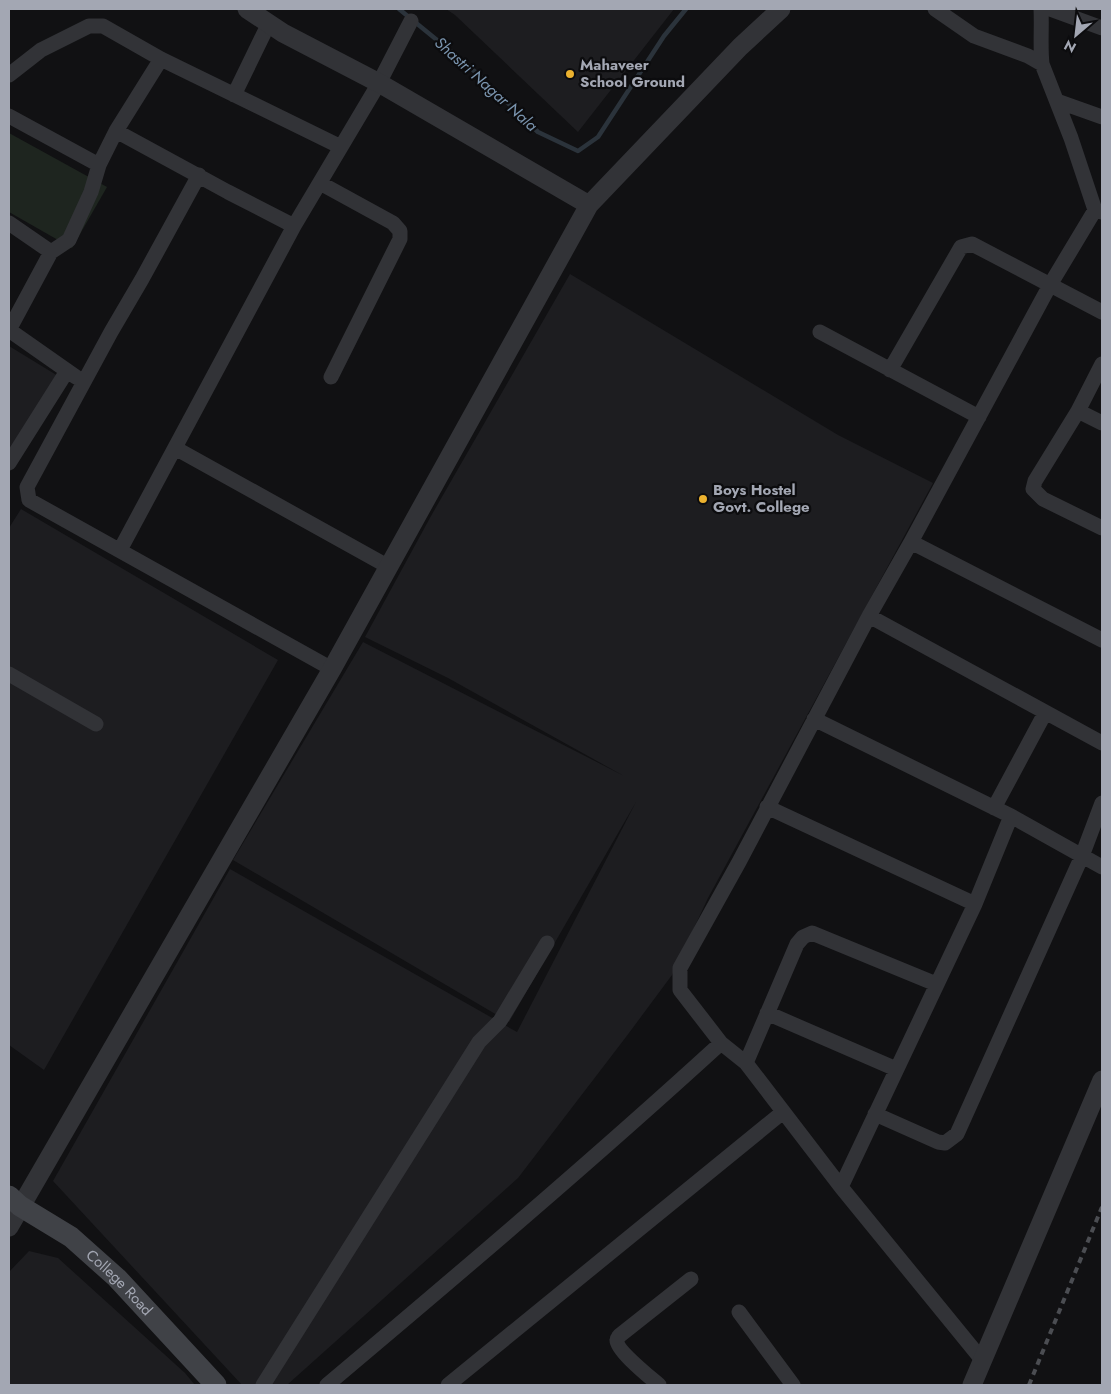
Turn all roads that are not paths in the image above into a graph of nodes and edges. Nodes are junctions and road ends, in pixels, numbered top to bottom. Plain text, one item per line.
1 (247, 9) edge
2 (781, 9) edge
3 (935, 9) edge
4 (1041, 9) edge
5 (1050, 9) edge
6 (411, 21) dead end
7 (269, 24) junction
8 (1102, 28) edge
9 (161, 59) junction
10 (1042, 64) junction
11 (9, 75) edge
12 (379, 83) junction
13 (234, 95) junction
14 (1057, 100) junction
15 (9, 116) edge
16 (1102, 117) edge
17 (116, 131) junction
18 (341, 147) junction
19 (99, 165) junction
20 (199, 176) junction
21 (320, 182) junction
22 (589, 206) junction
23 (1098, 211) edge
24 (9, 224) edge
25 (294, 226) junction
26 (51, 252) junction
27 (1050, 285) junction
28 (1102, 312) edge
29 (9, 330) edge
30 (820, 332) dead end
31 (1102, 364) edge
32 (890, 370) junction
33 (67, 371) junction
34 (331, 377) dead end
35 (83, 383) junction
36 (1078, 411) junction
37 (979, 417) junction
38 (1102, 423) edge
39 (175, 448) junction
40 (9, 463) edge
41 (1102, 528) edge
42 (911, 542) junction
43 (120, 550) junction
44 (389, 567) junction
45 (869, 616) junction
46 (1102, 640) edge
47 (332, 669) junction
48 (9, 674) edge
49 (1045, 713) junction
50 (814, 718) junction
51 (96, 724) dead end
52 (1102, 743) edge
53 (1102, 803) edge
54 (766, 807) junction
55 (994, 808) junction
56 (1011, 816) junction
57 (1082, 856) junction
58 (1102, 867) edge
59 (975, 904) junction
60 (547, 943) dead end
61 (936, 984) junction
62 (767, 1013) junction
63 (722, 1043) junction
64 (746, 1063) junction
65 (896, 1069) junction
66 (1102, 1080) edge
67 (783, 1112) junction
68 (875, 1114) junction
69 (841, 1187) junction
70 (15, 1201) edge
71 (9, 1227) edge
72 (691, 1279) dead end
73 (739, 1312) dead end
74 (983, 1361) junction
75 (216, 1385) edge
76 (263, 1385) edge
77 (327, 1385) edge
78 (448, 1385) edge
79 (658, 1385) edge
80 (793, 1385) edge
81 (972, 1385) edge

1 - 7 street
2 - 22 street
3 - 10 street
4 - 10 street
5 - 8 street
6 - 12 street
7 - 12 street
7 - 13 street
9 - 11 street
9 - 13 street
9 - 17 street
10 - 14 street
12 - 18 street
12 - 22 street
13 - 18 street
14 - 16 street
14 - 23 street
15 - 19 street
17 - 19 street
17 - 20 street
18 - 21 street
19 - 26 street
20 - 25 street
20 - 35 street
21 - 25 street
21 - 34 street
22 - 44 street
23 - 27 street
24 - 26 street
25 - 39 street
26 - 29 street
27 - 28 street
27 - 32 street
27 - 37 street
29 - 33 street
30 - 32 street
31 - 36 street
32 - 37 street
33 - 35 street
33 - 40 street
35 - 43 street
36 - 38 street
36 - 41 street
37 - 42 street
39 - 43 street
39 - 44 street
42 - 45 street
42 - 46 street
43 - 47 street
44 - 47 street
45 - 49 street
45 - 50 street
47 - 70 street
48 - 51 street
49 - 52 street
49 - 55 street
50 - 54 street
50 - 55 street
53 - 57 street
54 - 59 street
54 - 63 street
55 - 56 street
56 - 57 street
56 - 59 street
57 - 58 street
57 - 68 street
59 - 61 street
60 - 76 street
61 - 62 street
61 - 65 street
62 - 64 street
62 - 65 street
63 - 64 street
63 - 77 street
64 - 67 street
65 - 68 street
66 - 74 street
67 - 69 street
67 - 78 street
68 - 69 street
69 - 74 street
70 - 71 street
70 - 75 main road, College Road
72 - 79 street
73 - 80 street
74 - 81 street

